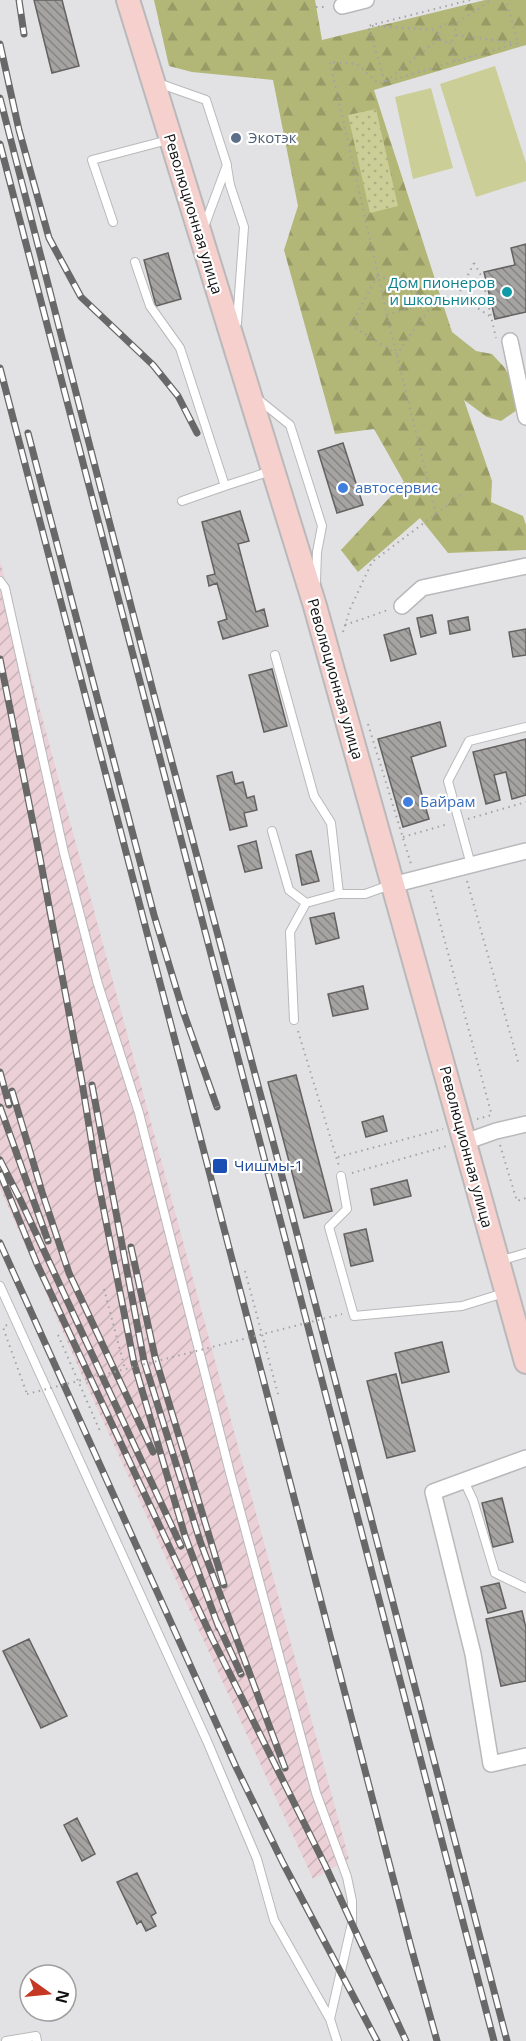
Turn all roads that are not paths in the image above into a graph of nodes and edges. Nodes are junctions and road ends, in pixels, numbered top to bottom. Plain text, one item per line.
1 (128, 0) edge
2 (366, 0) edge
3 (342, 6) dead end
4 (152, 81) junction
5 (170, 139) junction
6 (227, 165) junction
7 (113, 222) dead end
8 (201, 237) junction
9 (135, 262) dead end
10 (510, 342) road end
11 (235, 349) junction
12 (248, 391) junction
13 (526, 417) edge
14 (273, 471) junction
15 (225, 486) junction
16 (182, 501) dead end
17 (526, 566) edge
18 (0, 580) edge
19 (315, 606) junction
20 (402, 606) road end
21 (275, 655) dead end
22 (526, 727) edge
23 (272, 831) dead end
24 (526, 851) edge
25 (467, 866) junction
26 (392, 885) junction
27 (339, 894) junction
28 (306, 903) junction
29 (294, 1020) road end
30 (526, 1124) edge
31 (462, 1133) junction
32 (341, 1176) road end
33 (526, 1253) edge
34 (497, 1261) junction
35 (0, 1286) edge
36 (506, 1293) junction
37 (526, 1362) edge
38 (526, 1458) edge
39 (464, 1481) junction
40 (526, 1588) edge
41 (526, 1756) edge
42 (330, 2019) junction
43 (6, 2041) edge
44 (37, 2041) edge
45 (337, 2041) edge

1 - 4 main road, Революционная улица
2 - 3 street
4 - 5 main road, Революционная улица
4 - 6 lane
5 - 7 lane
5 - 8 main road, Революционная улица
6 - 8 lane
6 - 11 lane
8 - 11 main road, Революционная улица
9 - 15 lane
10 - 13 street
11 - 12 main road, Революционная улица
12 - 14 main road, Революционная улица
12 - 19 lane
14 - 15 lane
14 - 19 main road, Революционная улица
15 - 16 lane
17 - 20 street
18 - 42 lane
19 - 26 main road, Революционная улица
21 - 27 lane
22 - 25 lane
23 - 28 lane
24 - 25 street
25 - 26 street
26 - 27 lane
26 - 31 main road, Революционная улица
27 - 28 lane
28 - 29 lane
30 - 31 street
31 - 34 main road, Революционная улица
32 - 36 lane
33 - 34 lane
34 - 36 main road, Революционная улица
35 - 42 lane
36 - 37 main road, Революционная улица
38 - 39 street
39 - 40 lane
39 - 41 street
42 - 45 lane
43 - 44 lane

